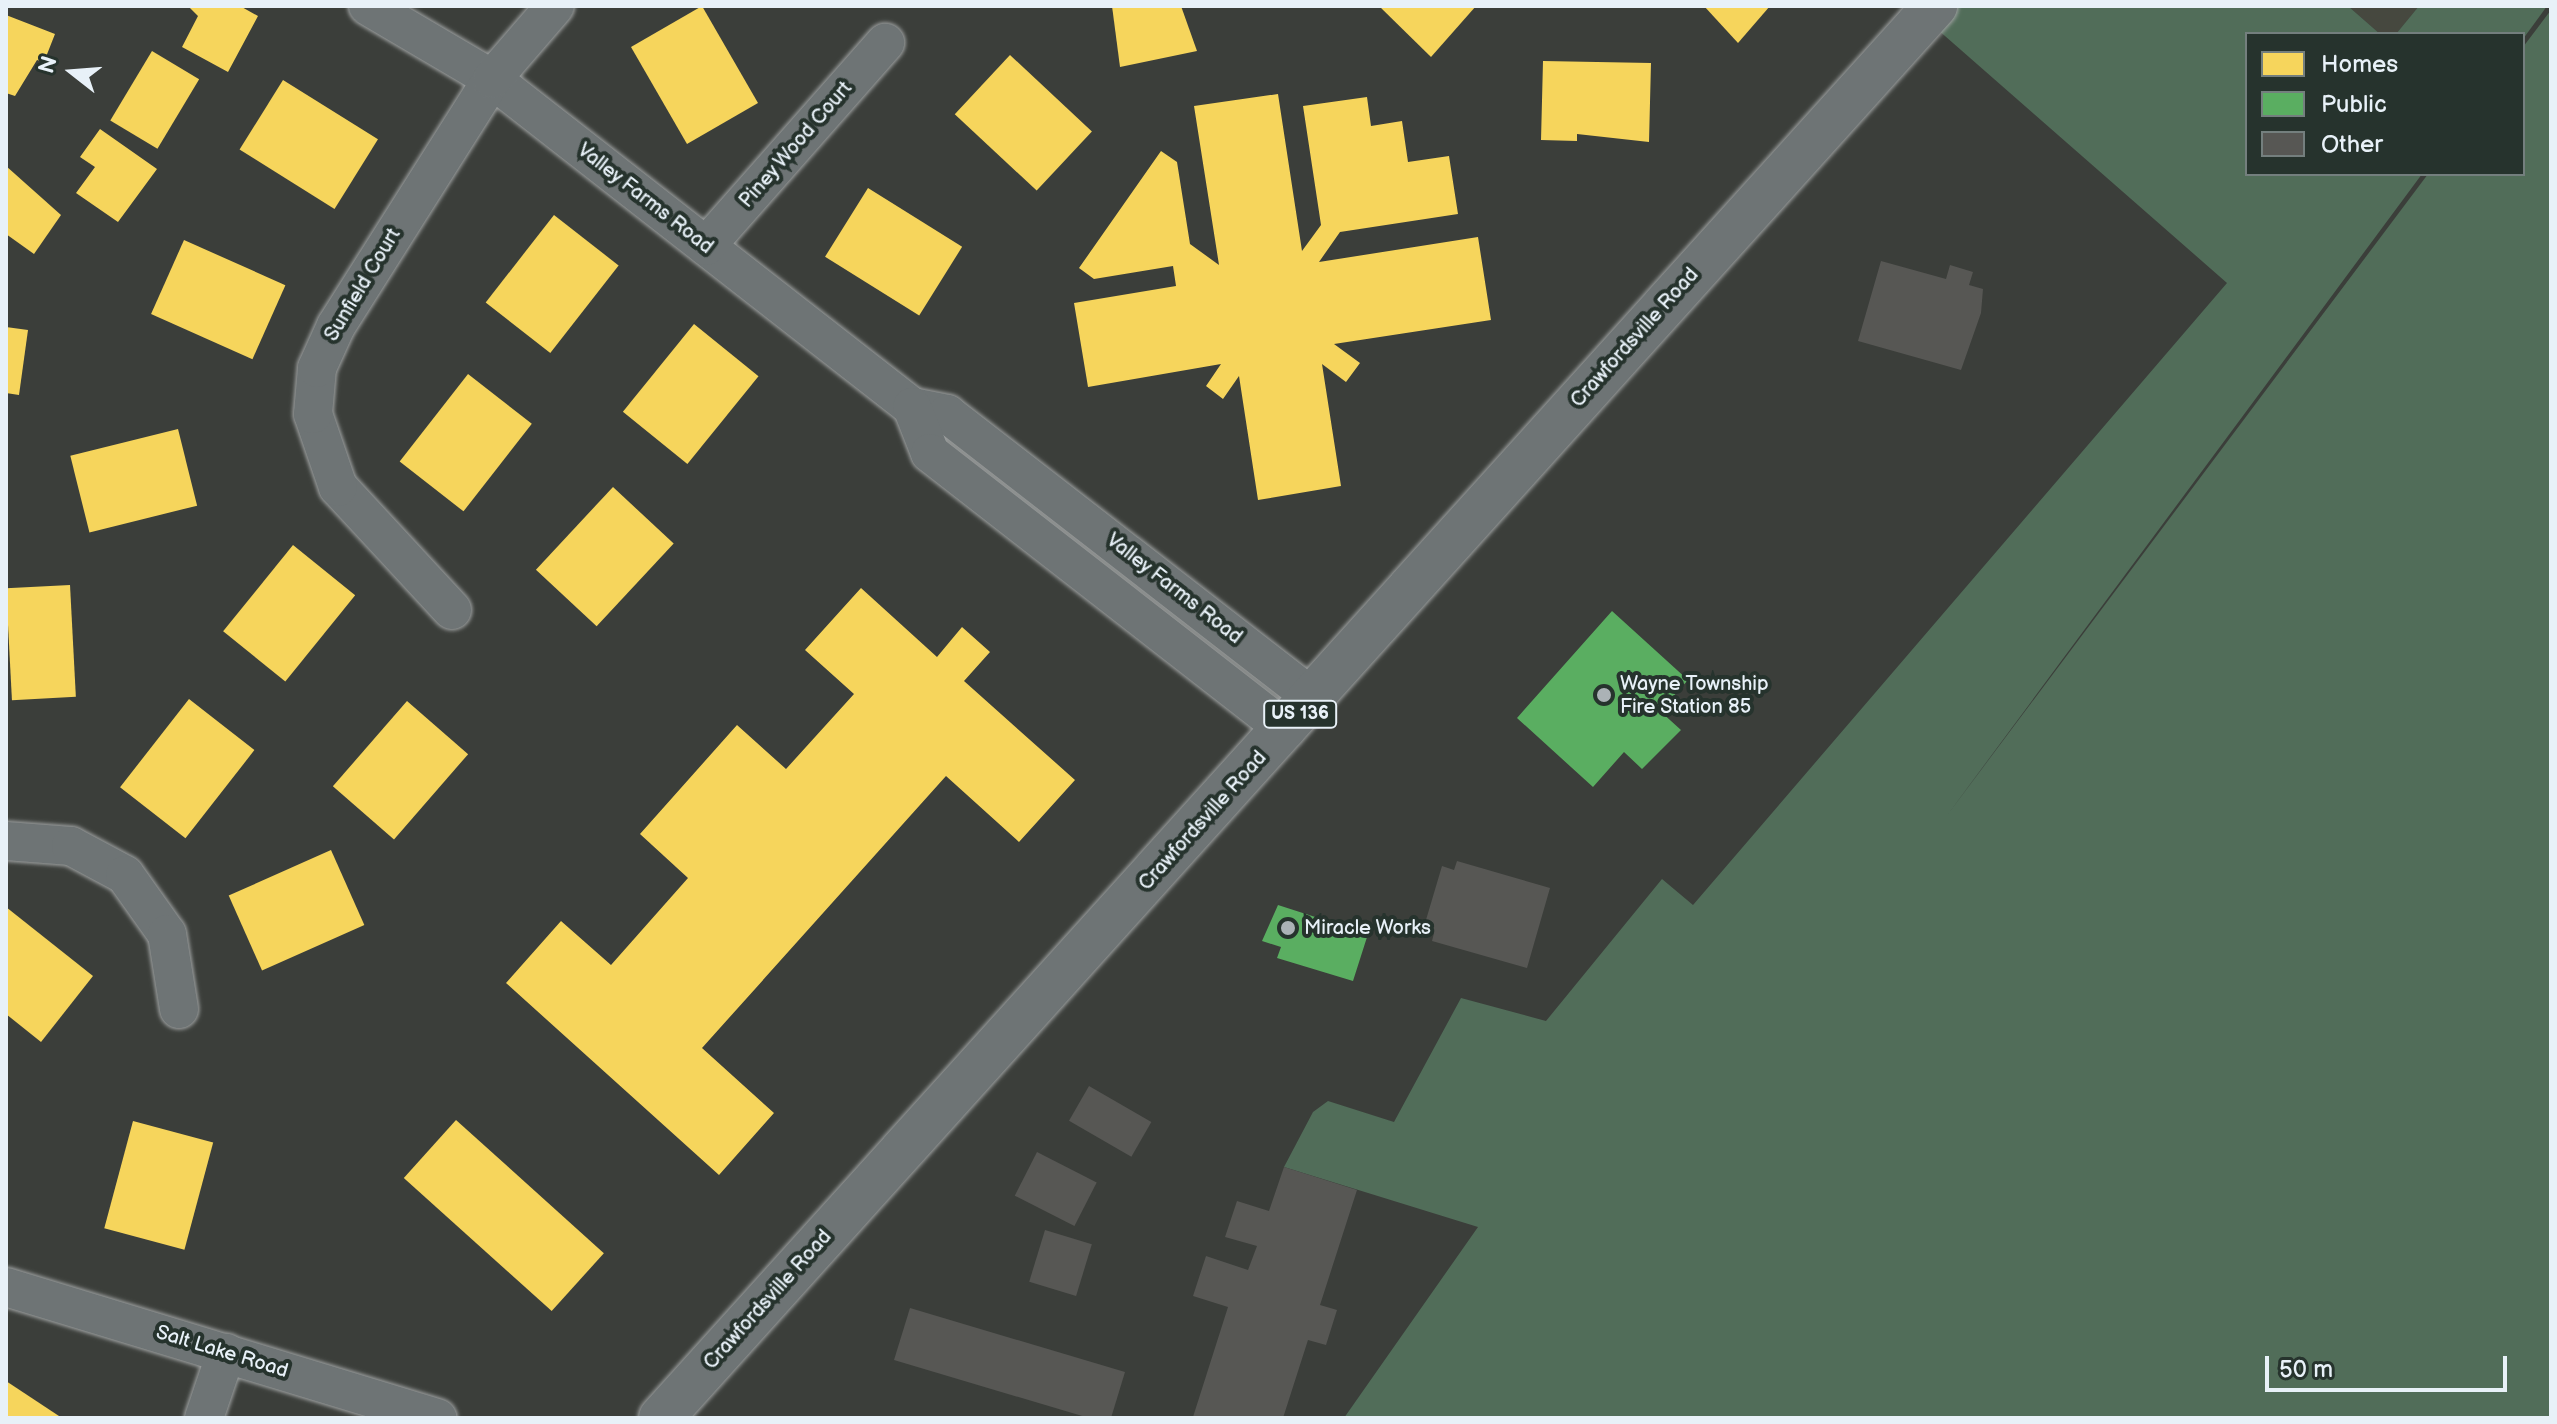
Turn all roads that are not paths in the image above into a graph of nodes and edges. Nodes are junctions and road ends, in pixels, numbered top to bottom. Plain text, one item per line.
1 (368, 6) edge
2 (555, 6) edge
3 (1935, 6) edge
4 (885, 43) dead end
5 (492, 79) junction
6 (706, 246) junction
7 (912, 407) junction
8 (452, 610) dead end
9 (1315, 699) junction
10 (1286, 730) junction
11 (6, 841) edge
12 (179, 1009) dead end
13 (6, 1287) edge
14 (226, 1353) junction
15 (204, 1418) edge
16 (438, 1418) edge
17 (661, 1418) edge

1 - 5 street, Valley Farms Road
2 - 5 street, Sunfield Court
3 - 9 main road, Crawfordsville Road / US 136
4 - 6 street, Piney Wood Court
5 - 6 street, Valley Farms Road
5 - 8 street, Sunfield Court
6 - 7 street, Valley Farms Road
7 - 9 street, Valley Farms Road
7 - 10 street
9 - 10 main road, Crawfordsville Road / US 136
10 - 17 main road, Crawfordsville Road / US 136
11 - 12 street
13 - 14 street, Salt Lake Road
14 - 15 street
14 - 16 street, Salt Lake Road

